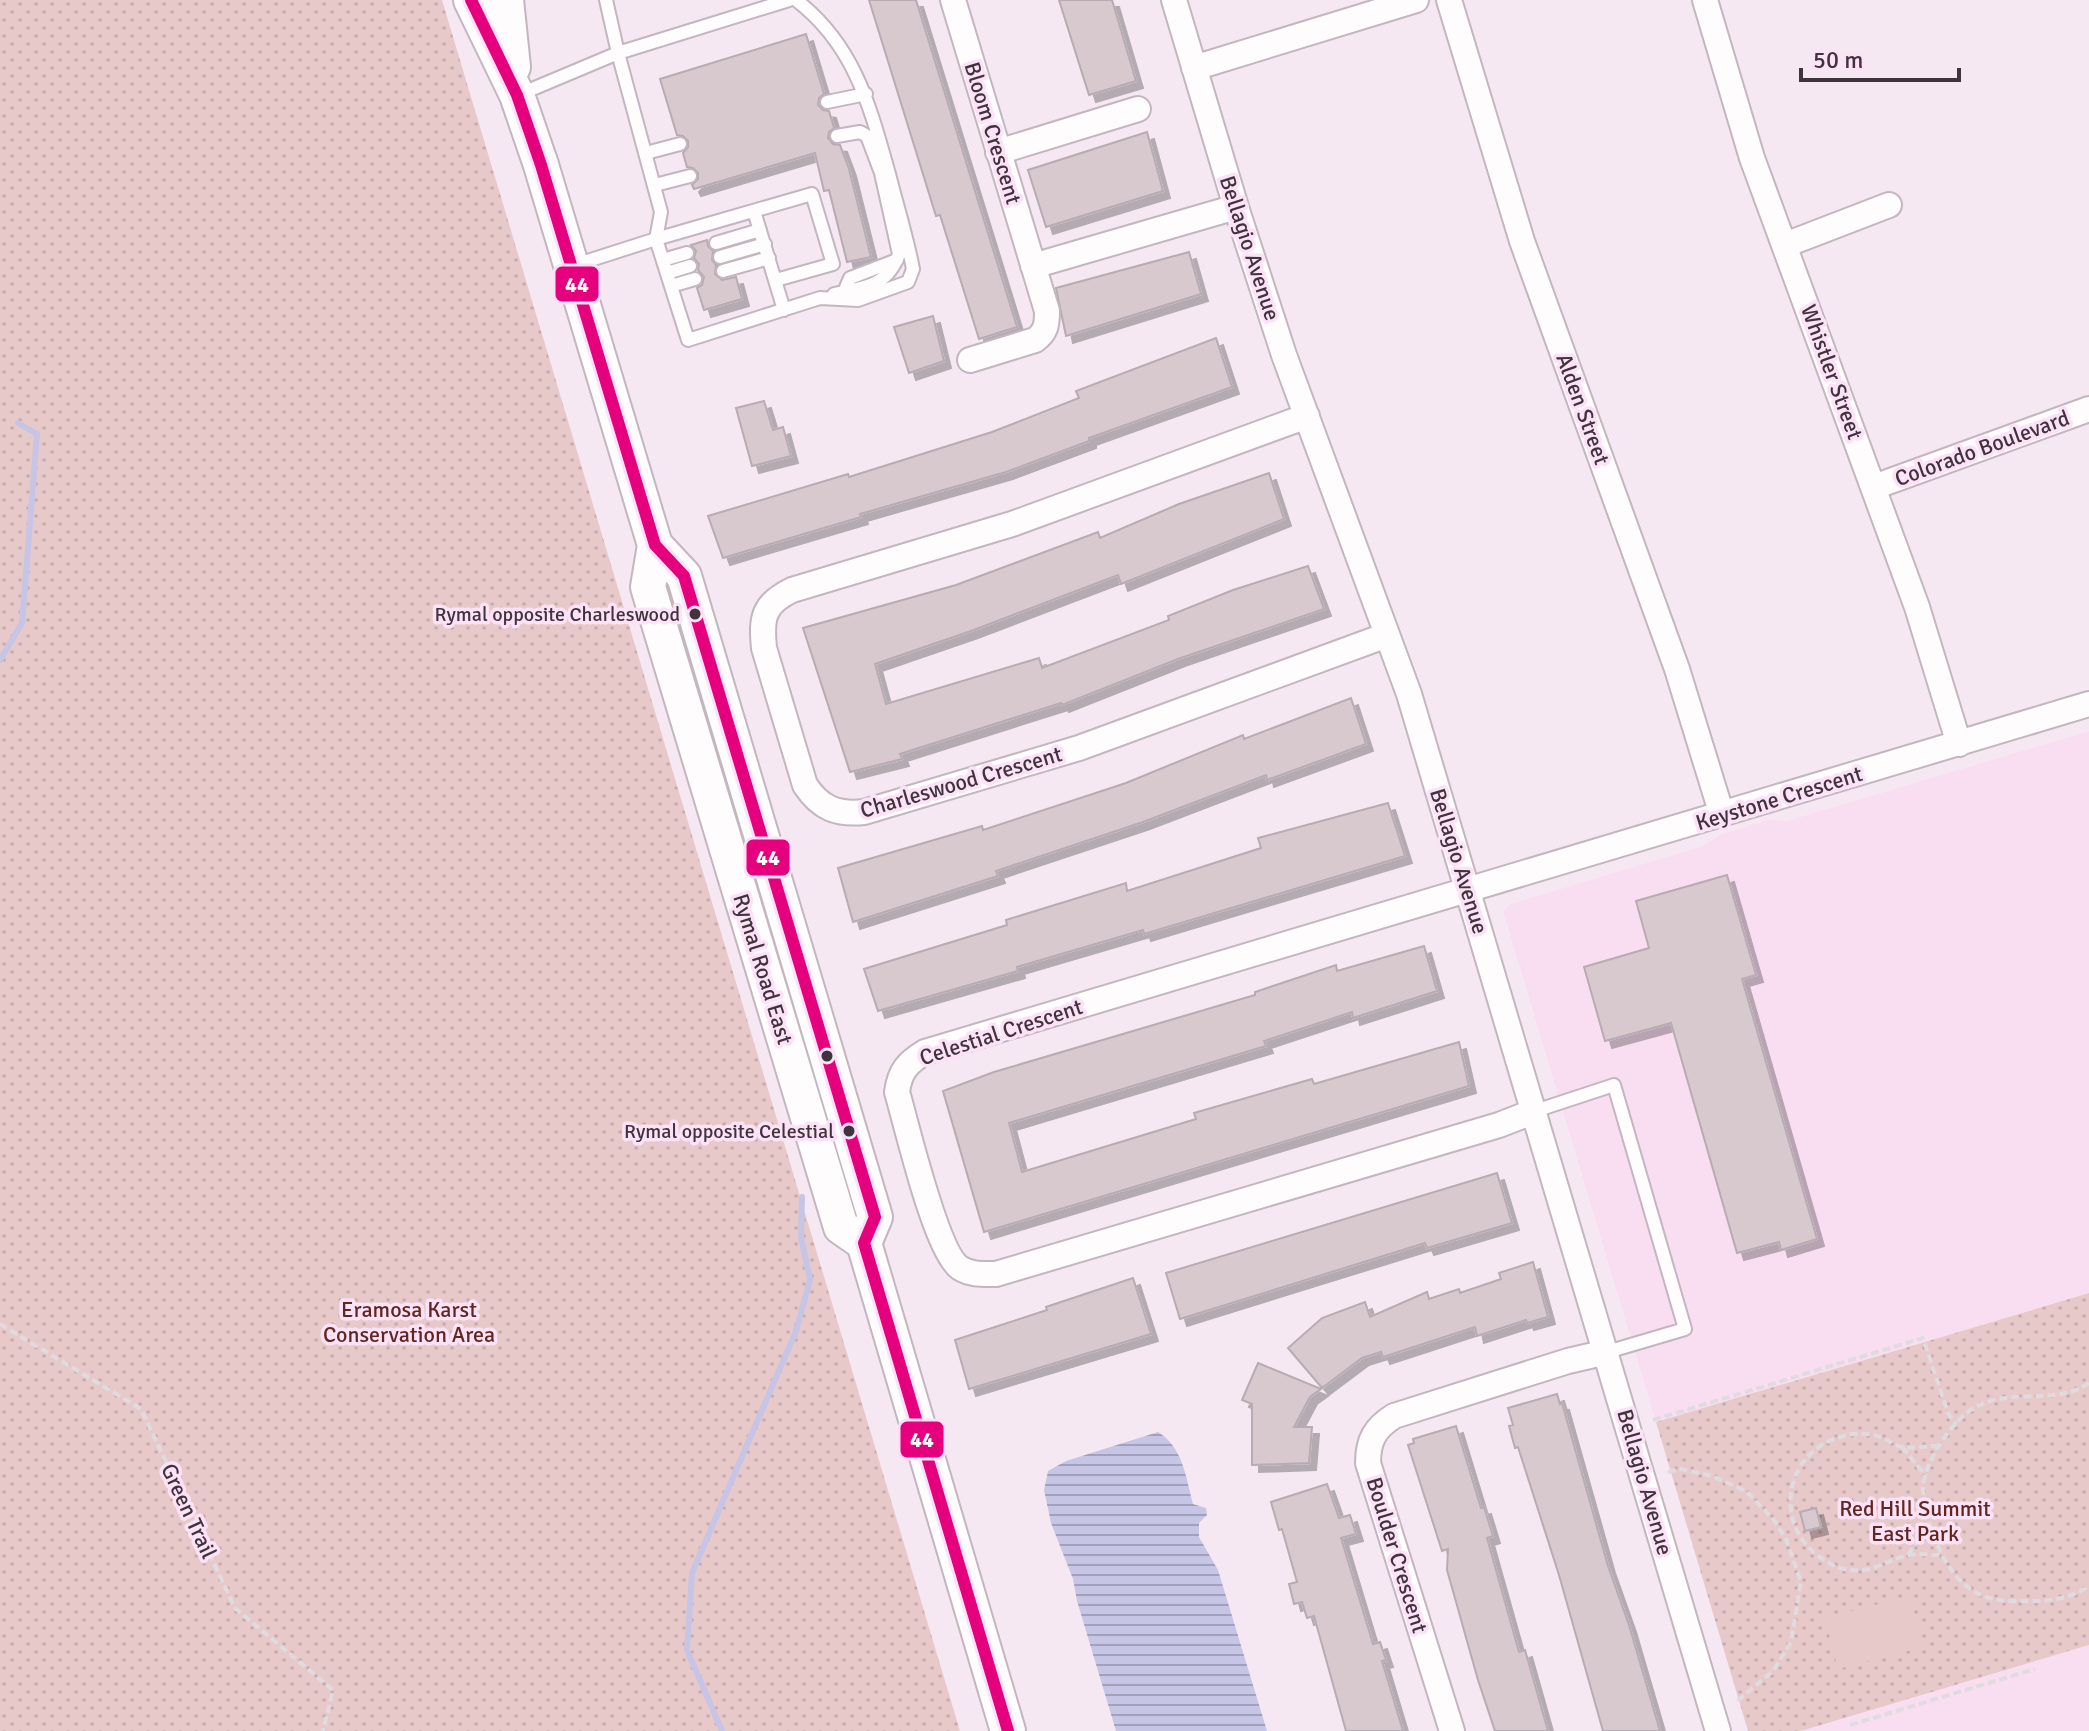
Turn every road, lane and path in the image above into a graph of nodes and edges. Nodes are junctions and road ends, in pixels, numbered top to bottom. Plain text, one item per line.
1 (471, 0) edge
2 (506, 0) edge
3 (606, 0) edge
4 (789, 0) edge
5 (796, 0) edge
6 (953, 0) edge
7 (1174, 0) edge
8 (1416, 0) edge
9 (1449, 0) edge
10 (1705, 0) edge
11 (618, 53) junction
12 (1194, 68) junction
13 (866, 94) junction
14 (517, 95) junction
15 (827, 102) dead end
16 (1138, 109) dead end
17 (837, 136) dead end
18 (680, 144) dead end
19 (998, 152) junction
20 (646, 153) junction
21 (690, 176) dead end
22 (655, 185) junction
23 (1889, 205) dead end
24 (1236, 207) junction
25 (754, 211) junction
26 (760, 230) junction
27 (656, 239) junction
28 (716, 243) dead end
29 (765, 244) junction
30 (1785, 245) junction
31 (720, 257) dead end
32 (769, 258) junction
33 (688, 259) dead end
34 (572, 266) junction
35 (665, 266) junction
36 (1033, 266) junction
37 (723, 271) dead end
38 (695, 279) dead end
39 (776, 280) junction
40 (671, 286) junction
41 (820, 298) junction
42 (784, 310) junction
43 (970, 360) dead end
44 (2089, 409) edge
45 (1307, 416) junction
46 (1874, 487) junction
47 (1387, 635) junction
48 (2089, 704) edge
49 (1959, 744) junction
50 (1722, 815) junction
51 (1468, 889) junction
52 (1535, 1111) junction
53 (0, 1324) edge
54 (1607, 1352) junction
55 (2089, 1383) edge
56 (1653, 1420) dead end
57 (1956, 1424) junction
58 (1939, 1446) junction
59 (1902, 1447) junction
60 (1668, 1472) dead end
61 (1926, 1476) junction
62 (1929, 1522) junction
63 (1797, 1534) junction
64 (1786, 1539) junction
65 (1908, 1555) junction
66 (1940, 1555) junction
67 (2089, 1586) edge
68 (2035, 1669) dead end
69 (1736, 1702) dead end
70 (1850, 1725) dead end
71 (323, 1731) edge
72 (1008, 1731) edge
73 (1452, 1731) edge
74 (1718, 1731) edge

1 - 14 main road, Rymal Road East
2 - 14 main road, Rymal Road East
3 - 11 lane
4 - 11 lane
5 - 13 lane
6 - 19 street, Bloom Crescent
7 - 12 street, Bellagio Avenue
8 - 12 street
9 - 50 street, Alden Street
10 - 30 street, Whistler Street
11 - 14 lane
11 - 20 lane
12 - 24 street, Bellagio Avenue
13 - 15 lane
13 - 41 lane
14 - 34 main road, Rymal Road East
16 - 19 street
17 - 41 lane
18 - 20 lane
19 - 36 street, Bloom Crescent
20 - 22 lane
21 - 22 lane
22 - 27 lane
23 - 30 street
24 - 36 street
24 - 45 street, Bellagio Avenue
25 - 26 lane
25 - 27 lane
25 - 39 lane
26 - 28 lane
26 - 29 lane
27 - 34 lane
27 - 35 lane
29 - 31 lane
29 - 32 lane
30 - 46 street, Whistler Street
32 - 37 lane
32 - 39 lane
33 - 35 lane
34 - 72 main road, Rymal Road East
35 - 40 lane
36 - 43 street, Bloom Crescent
38 - 40 lane
39 - 42 lane
40 - 42 lane
41 - 42 lane
44 - 46 street, Colorado Boulevard
45 - 47 street, Bellagio Avenue
45 - 47 street, Charleswood Crescent
46 - 49 street, Whistler Street
47 - 51 street, Bellagio Avenue
48 - 49 street, Keystone Crescent
49 - 50 street, Keystone Crescent
50 - 51 street, Keystone Crescent
51 - 52 street, Bellagio Avenue
51 - 52 street, Celestial Crescent
52 - 54 street, Bellagio Avenue
52 - 54 lane
53 - 71 path, Green Trail
54 - 73 street, Boulder Crescent
54 - 74 street, Bellagio Avenue
55 - 57 path
56 - 57 path
57 - 58 path
58 - 59 path
58 - 61 path
59 - 61 path
59 - 63 path
60 - 64 path
61 - 62 path
62 - 65 path
62 - 66 path
63 - 64 path
63 - 65 path
64 - 69 path
65 - 66 path
66 - 67 path
68 - 70 path

